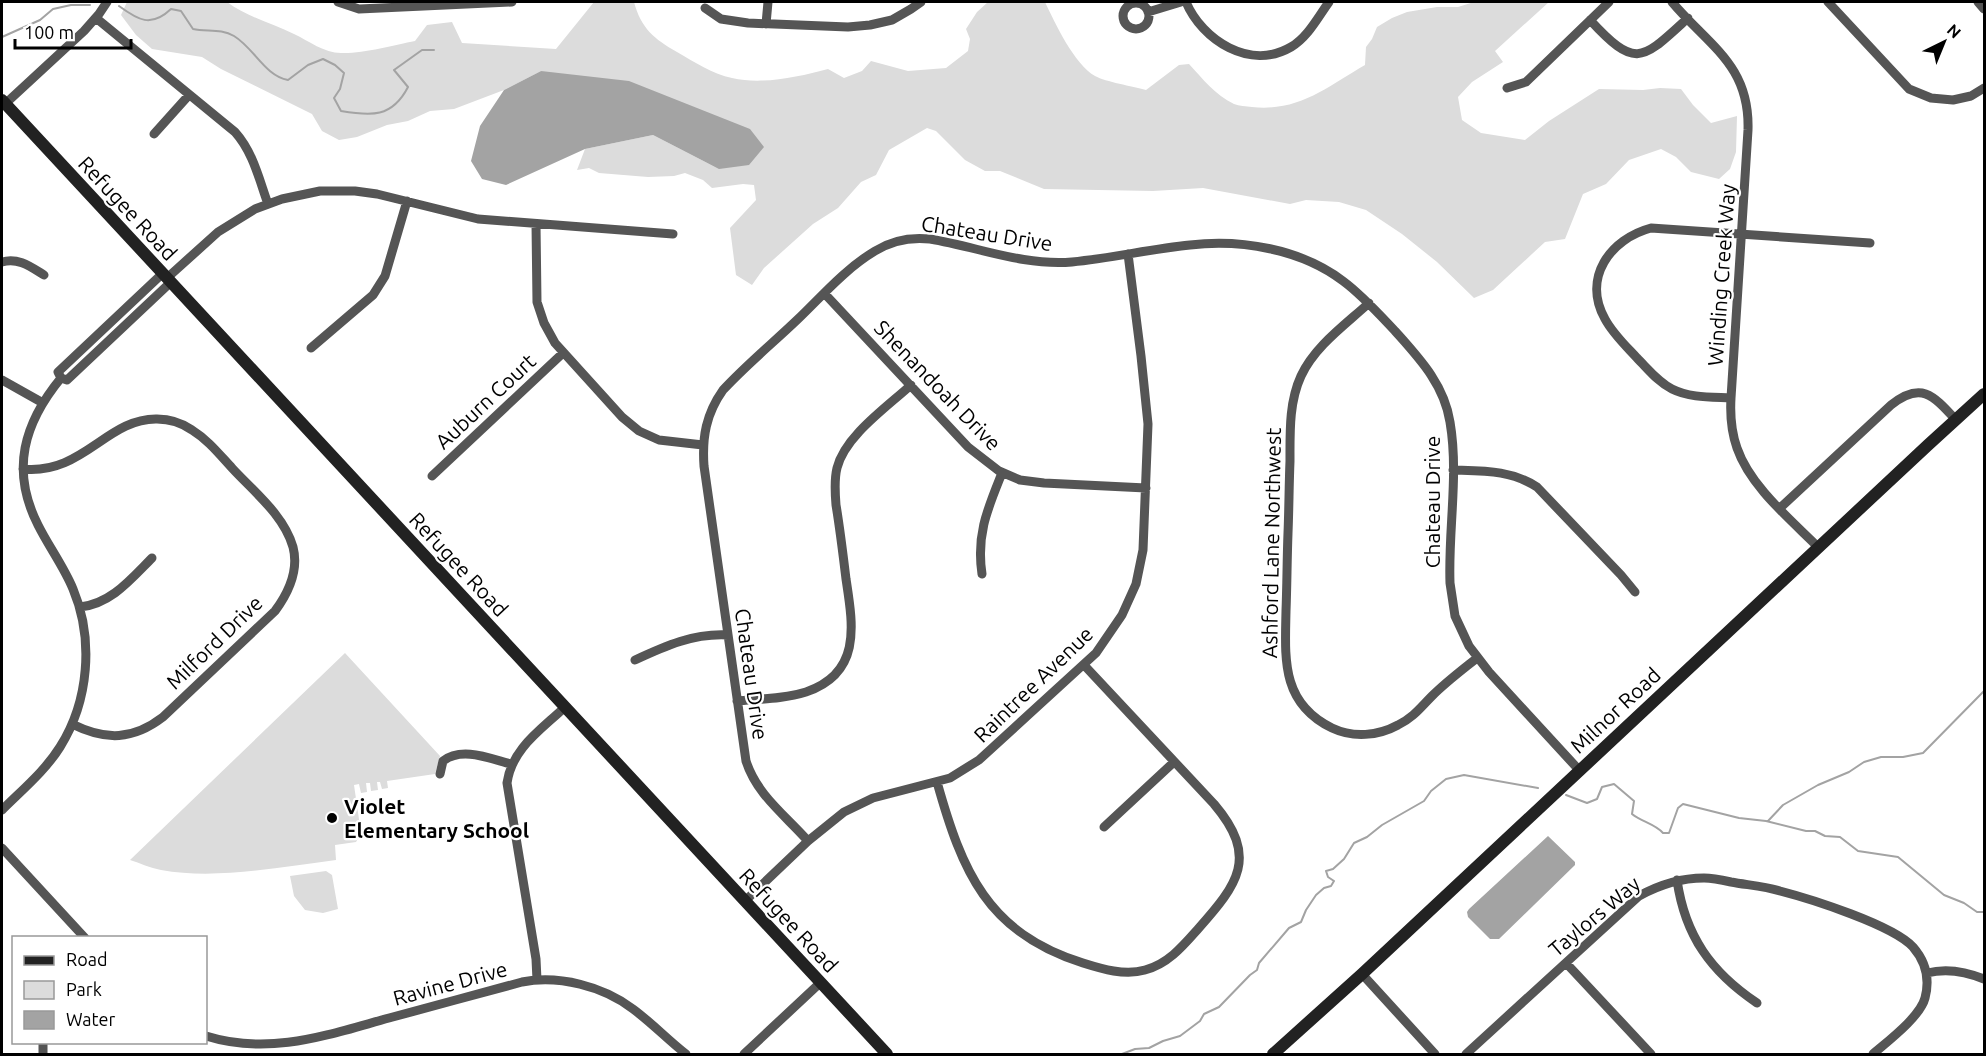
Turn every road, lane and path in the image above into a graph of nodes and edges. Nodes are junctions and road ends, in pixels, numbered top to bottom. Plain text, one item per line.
1 (107, 2) edge
2 (338, 2) edge
3 (512, 2) edge
4 (768, 2) edge
5 (921, 2) edge
6 (1180, 2) edge
7 (1186, 2) edge
8 (1329, 2) edge
9 (1609, 2) edge
10 (1672, 2) edge
11 (1828, 2) edge
12 (1978, 2) edge
13 (705, 8) dead end
14 (1984, 9) edge
15 (1148, 12) dead end
16 (96, 18) junction
17 (1688, 18) junction
18 (1590, 20) junction
19 (766, 24) junction
20 (1507, 88) dead end
21 (1984, 88) edge
22 (189, 95) junction
23 (3, 102) edge
24 (154, 134) dead end
25 (407, 201) junction
26 (268, 204) junction
27 (536, 224) junction
28 (1742, 233) junction
29 (673, 234) dead end
30 (1870, 243) dead end
31 (1128, 254) junction
32 (2, 262) edge
33 (44, 275) dead end
34 (167, 278) junction
35 (824, 293) junction
36 (1369, 303) junction
37 (311, 348) dead end
38 (563, 353) junction
39 (2, 380) edge
40 (910, 385) junction
41 (1984, 394) edge
42 (1731, 398) junction
43 (43, 403) junction
44 (1956, 420) junction
45 (703, 445) junction
46 (23, 469) junction
47 (1453, 470) junction
48 (1002, 473) junction
49 (432, 476) dead end
50 (1146, 488) junction
51 (1780, 508) junction
52 (1818, 547) junction
53 (152, 558) dead end
54 (982, 574) dead end
55 (1635, 592) dead end
56 (80, 607) junction
57 (728, 634) junction
58 (1477, 658) junction
59 (635, 660) dead end
60 (1084, 665) junction
61 (737, 701) junction
62 (565, 707) junction
63 (72, 724) junction
64 (1174, 762) junction
65 (512, 764) junction
66 (1579, 770) junction
67 (440, 774) dead end
68 (937, 782) junction
69 (2, 810) edge
70 (1104, 827) dead end
71 (808, 841) junction
72 (2, 848) edge
73 (1677, 880) junction
74 (745, 901) junction
75 (83, 936) edge
76 (1566, 963) junction
77 (1927, 973) junction
78 (1362, 974) junction
79 (1984, 979) edge
80 (537, 980) junction
81 (820, 983) junction
82 (1757, 1003) dead end
83 (207, 1036) edge
84 (686, 1054) edge
85 (744, 1054) edge
86 (887, 1054) edge
87 (1273, 1054) edge
88 (1435, 1054) edge
89 (1466, 1054) edge
90 (1652, 1054) edge
91 (1873, 1054) edge

1 - 16 street
2 - 3 street
4 - 19 street
5 - 19 street
6 - 15 street
7 - 8 street
9 - 18 street
10 - 17 street, Winding Creek Way
11 - 21 street
12 - 14 street
13 - 19 street
16 - 22 street
16 - 23 street
17 - 18 street
17 - 28 street, Winding Creek Way
18 - 20 street
22 - 24 street
22 - 26 street
23 - 34 main road, Refugee Road
25 - 26 street
25 - 27 street
25 - 37 street
26 - 34 street
27 - 29 street
27 - 38 street
28 - 30 street
28 - 42 street, Winding Creek Way
28 - 42 street
31 - 35 street, Chateau Drive
31 - 36 street, Chateau Drive
31 - 50 street, Raintree Avenue
32 - 33 street
34 - 43 street
34 - 62 main road, Refugee Road
35 - 40 street, Shenandoah Drive
35 - 45 street, Chateau Drive
36 - 47 street, Chateau Drive
36 - 58 street, Ashford Lane Northwest
38 - 45 street
38 - 49 street, Auburn Court
39 - 43 street
40 - 48 street, Shenandoah Drive
40 - 61 street
41 - 44 main road, Milnor Road
42 - 51 street, Winding Creek Way
43 - 46 street
44 - 51 street
44 - 52 main road, Milnor Road
45 - 57 street, Chateau Drive
46 - 56 street
46 - 63 street, Milford Drive
47 - 55 street
47 - 58 street, Chateau Drive
48 - 50 street, Shenandoah Drive
48 - 54 street
50 - 60 street, Raintree Avenue
51 - 52 street, Winding Creek Way
52 - 66 main road, Milnor Road
53 - 56 street
56 - 63 street
57 - 59 street
57 - 61 street, Chateau Drive
58 - 66 street, Chateau Drive
60 - 64 street
60 - 68 street, Raintree Avenue
61 - 71 street, Chateau Drive
62 - 65 street
62 - 74 main road, Refugee Road
63 - 69 street
64 - 68 street
64 - 70 street
65 - 67 street
65 - 80 street
66 - 78 main road, Milnor Road
68 - 71 street, Raintree Avenue
71 - 74 street, Raintree Avenue
72 - 75 street
73 - 76 street, Taylors Way
73 - 77 street, Taylors Way
73 - 82 street
74 - 81 main road, Refugee Road
76 - 89 street, Taylors Way
76 - 90 street
77 - 79 street
77 - 91 street
78 - 87 main road, Milnor Road
78 - 88 street
80 - 83 street, Ravine Drive
80 - 84 street, Ravine Drive
81 - 85 street
81 - 86 main road, Refugee Road

